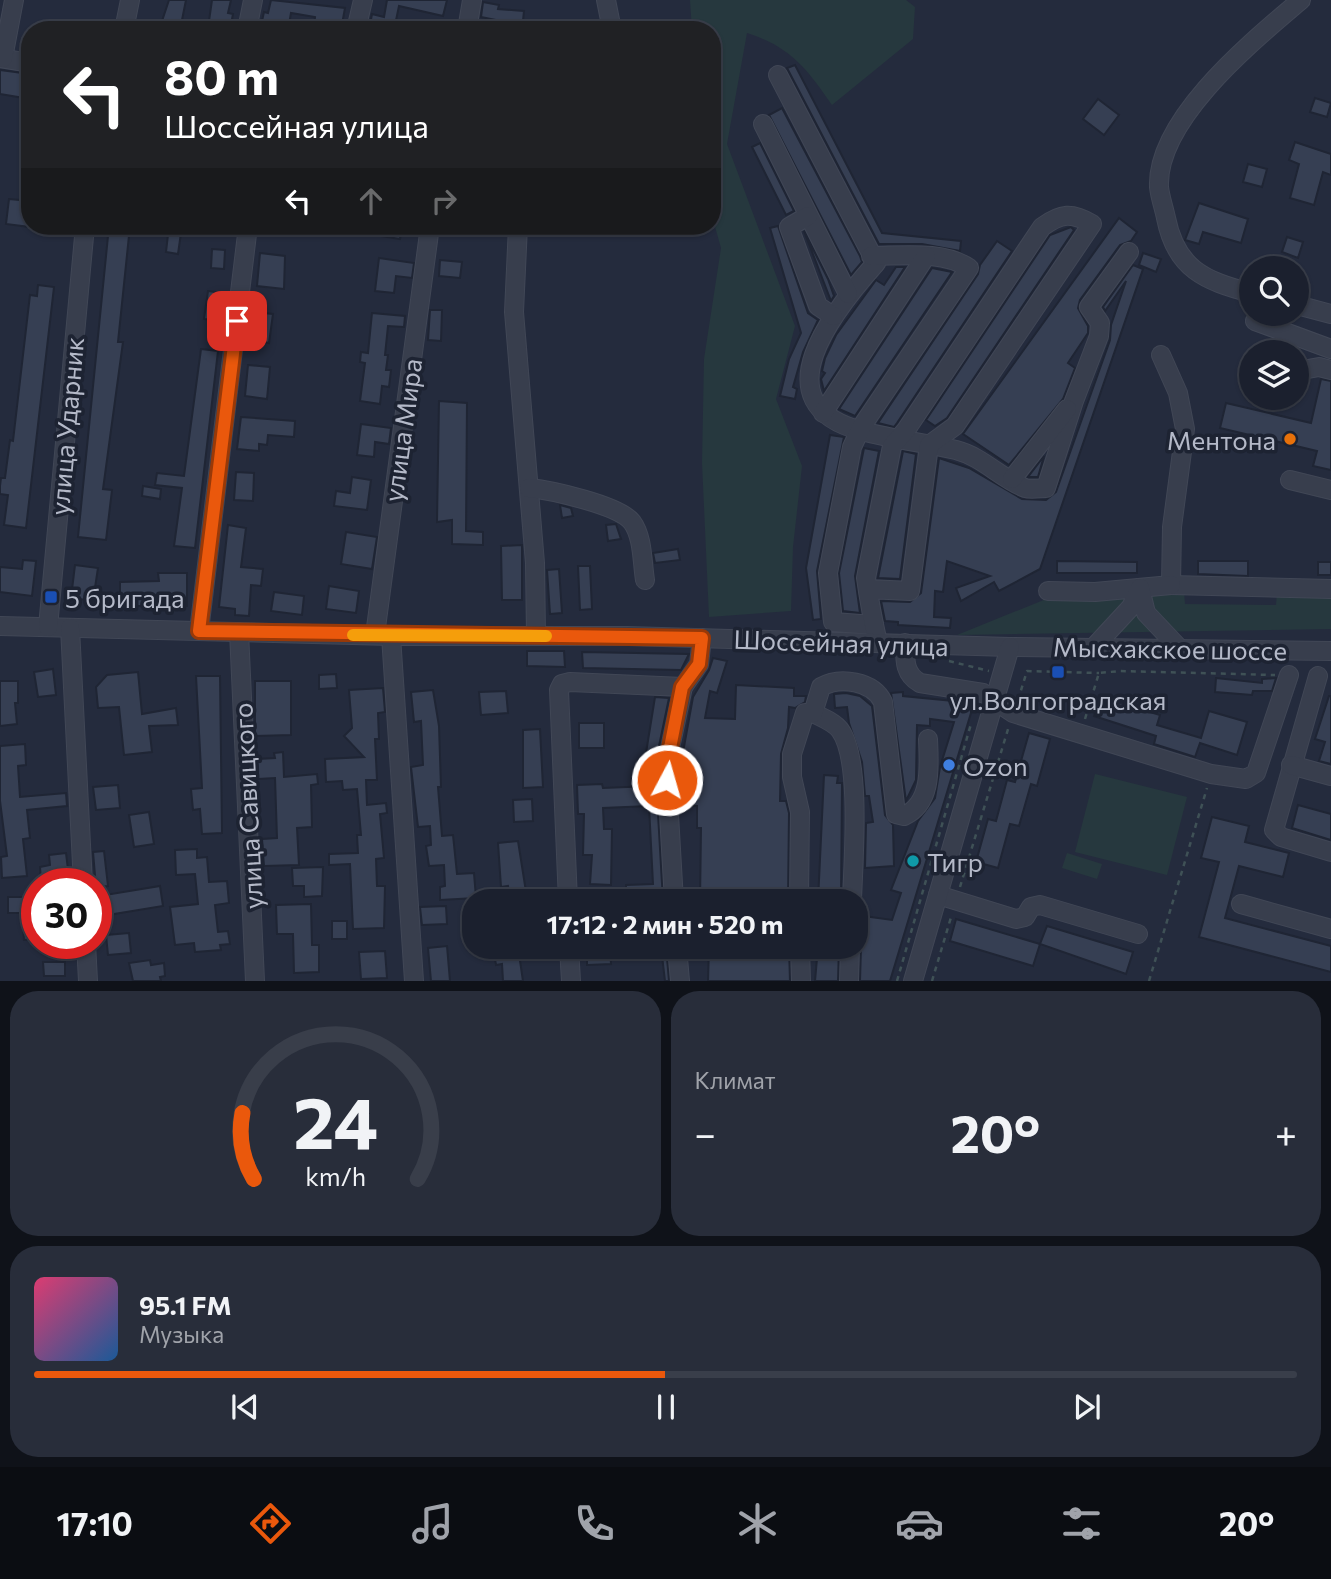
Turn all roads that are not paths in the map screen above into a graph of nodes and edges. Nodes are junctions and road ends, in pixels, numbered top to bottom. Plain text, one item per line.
1 (15, 0) edge
2 (130, 0) edge
3 (253, 0) edge
4 (363, 0) edge
5 (472, 0) edge
6 (606, 0) edge
7 (1301, 0) edge
8 (126, 21) edge
9 (249, 21) edge
10 (358, 21) edge
11 (468, 21) edge
12 (610, 21) edge
13 (1, 58) edge
14 (21, 61) edge
15 (778, 75) dead end
16 (763, 124) dead end
17 (808, 216) junction
18 (84, 235) edge
19 (247, 235) edge
20 (429, 235) edge
21 (518, 235) edge
22 (1129, 252) dead end
23 (871, 256) junction
24 (926, 256) junction
25 (1239, 290) edge
26 (848, 294) junction
27 (1309, 308) edge
28 (1331, 314) edge
29 (833, 316) junction
30 (1269, 326) edge
31 (1331, 349) edge
32 (1161, 355) dead end
33 (1309, 369) edge
34 (1331, 370) edge
35 (1073, 401) junction
36 (823, 413) junction
37 (860, 431) junction
38 (900, 438) junction
39 (929, 445) junction
40 (1012, 479) junction
41 (1290, 481) dead end
42 (529, 488) junction
43 (1331, 490) edge
44 (645, 580) dead end
45 (1171, 585) junction
46 (1140, 588) junction
47 (868, 589) junction
48 (1331, 589) edge
49 (1048, 591) dead end
50 (0, 626) edge
51 (48, 627) junction
52 (71, 628) junction
53 (199, 631) junction
54 (239, 632) junction
55 (876, 634) junction
56 (383, 636) junction
57 (536, 636) junction
58 (702, 638) junction
59 (905, 643) junction
60 (1010, 647) junction
61 (1094, 647) junction
62 (1179, 648) junction
63 (1331, 651) edge
64 (1289, 675) road end
65 (1318, 676) dead end
66 (682, 687) junction
67 (989, 697) junction
68 (813, 713) junction
69 (928, 738) dead end
70 (1291, 765) junction
71 (1331, 776) edge
72 (1331, 852) edge
73 (82, 868) edge
74 (567, 889) edge
75 (673, 889) edge
76 (799, 889) edge
77 (852, 889) edge
78 (939, 895) junction
79 (1241, 904) dead end
80 (1331, 929) edge
81 (1139, 934) dead end
82 (87, 959) edge
83 (570, 959) edge
84 (678, 959) edge
85 (800, 959) edge
86 (850, 959) edge
87 (88, 981) edge
88 (255, 981) edge
89 (414, 981) edge
90 (571, 981) edge
91 (680, 981) edge
92 (801, 981) edge
93 (849, 981) edge
94 (913, 981) edge

1 - 13 street
2 - 8 street
3 - 9 street
4 - 10 street
5 - 11 street
6 - 12 street
7 - 25 street
13 - 14 street
15 - 23 street
16 - 17 street
17 - 26 street
17 - 29 street
18 - 51 street, улица Ударник
19 - 53 street
20 - 56 street, улица Мира
21 - 42 street
22 - 35 street
23 - 24 street
23 - 26 street
24 - 36 street
24 - 37 street
26 - 29 street
27 - 28 street
29 - 36 street
30 - 31 street
32 - 45 street
33 - 34 street
35 - 40 street
35 - 40 street
36 - 37 street
37 - 38 street
37 - 55 street
38 - 39 street
38 - 39 street
38 - 47 street
39 - 40 street
39 - 47 street
41 - 43 street
42 - 44 street
42 - 57 street
45 - 46 street
45 - 48 street
46 - 49 street
46 - 61 street
46 - 62 street
47 - 55 street
50 - 51 street, Шоссейная улица
51 - 52 street, Шоссейная улица
52 - 53 street, Шоссейная улица
52 - 73 street
53 - 54 street, Шоссейная улица
54 - 56 street, Шоссейная улица
54 - 88 street, улица Савицкого
55 - 58 street, Шоссейная улица
55 - 59 street, Шоссейная улица
56 - 57 street, Шоссейная улица
56 - 89 street, улица Мира
57 - 58 street, Шоссейная улица
58 - 66 street
59 - 60 street, Шоссейная улица
59 - 67 street
60 - 61 street, Мысхакское шоссе
60 - 67 street
61 - 62 street, Мысхакское шоссе
62 - 63 street, Мысхакское шоссе
64 - 67 street
65 - 70 street
66 - 74 street
66 - 75 street
67 - 78 street
68 - 69 street
68 - 76 street
68 - 77 street
70 - 71 street
70 - 72 street
78 - 81 street
78 - 94 street
79 - 80 street
82 - 87 street
83 - 90 street
84 - 91 street
85 - 92 street
86 - 93 street

